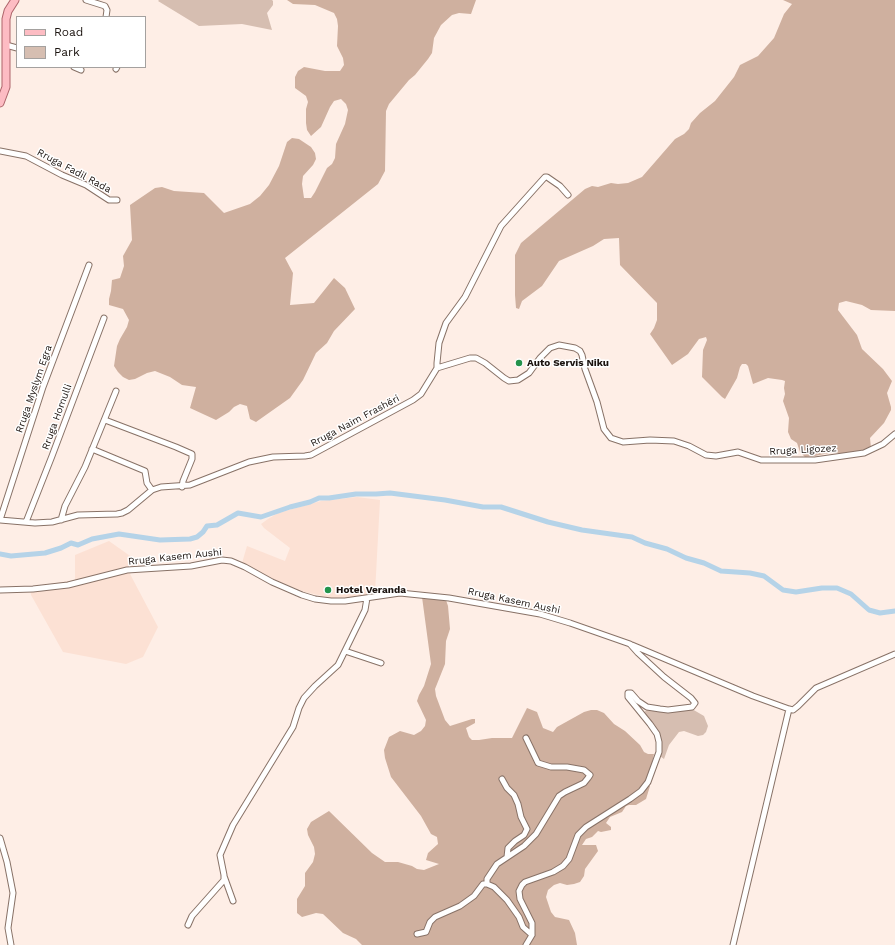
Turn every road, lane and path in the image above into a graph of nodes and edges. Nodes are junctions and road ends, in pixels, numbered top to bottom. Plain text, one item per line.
1 (86, 0) edge
2 (13, 3) edge
3 (106, 16) edge
4 (6, 45) junction
5 (16, 48) edge
6 (76, 68) edge
7 (81, 70) dead end
8 (0, 102) edge
9 (0, 151) edge
10 (568, 195) dead end
11 (117, 200) dead end
12 (89, 265) dead end
13 (104, 318) dead end
14 (437, 368) junction
15 (116, 390) dead end
16 (105, 420) junction
17 (895, 434) edge
18 (92, 449) junction
19 (182, 487) junction
20 (152, 490) junction
21 (0, 520) edge
22 (61, 520) junction
23 (26, 522) junction
24 (0, 590) edge
25 (367, 598) junction
26 (630, 644) junction
27 (345, 651) junction
28 (895, 654) edge
29 (381, 664) dead end
30 (789, 710) junction
31 (526, 738) dead end
32 (502, 779) dead end
33 (0, 838) edge
34 (507, 857) junction
35 (224, 875) junction
36 (487, 884) junction
37 (233, 901) dead end
38 (188, 925) dead end
39 (417, 934) dead end
40 (532, 935) junction
41 (11, 945) edge
42 (526, 945) edge
43 (733, 945) edge

1 - 3 street
2 - 4 main road
4 - 5 street
4 - 8 main road
6 - 7 street
9 - 11 street, Rruga Fadil Rada
10 - 14 street
12 - 21 street, Rruga Myslym Egra
13 - 23 street, Rruga Homulli
14 - 17 street, Rruga Ligozez
14 - 19 street, Rruga Naim Frashëri
15 - 16 street
16 - 18 street
16 - 19 street
18 - 20 street
18 - 22 street
19 - 20 street, Rruga Naim Frashëri
20 - 22 street, Rruga Naim Frashëri
21 - 23 street, Rruga Naim Frashëri
22 - 23 street, Rruga Naim Frashëri
24 - 25 street, Rruga Kasem Aushi
25 - 26 street, Rruga Kasem Aushi
25 - 27 street
26 - 30 street
26 - 40 street, Rruga Kasem Aushi
27 - 29 street
27 - 35 street
28 - 30 street
30 - 43 street
31 - 34 street
32 - 34 street
33 - 41 street
34 - 36 street
35 - 37 street
35 - 38 street
36 - 39 street
36 - 40 street
40 - 42 street

